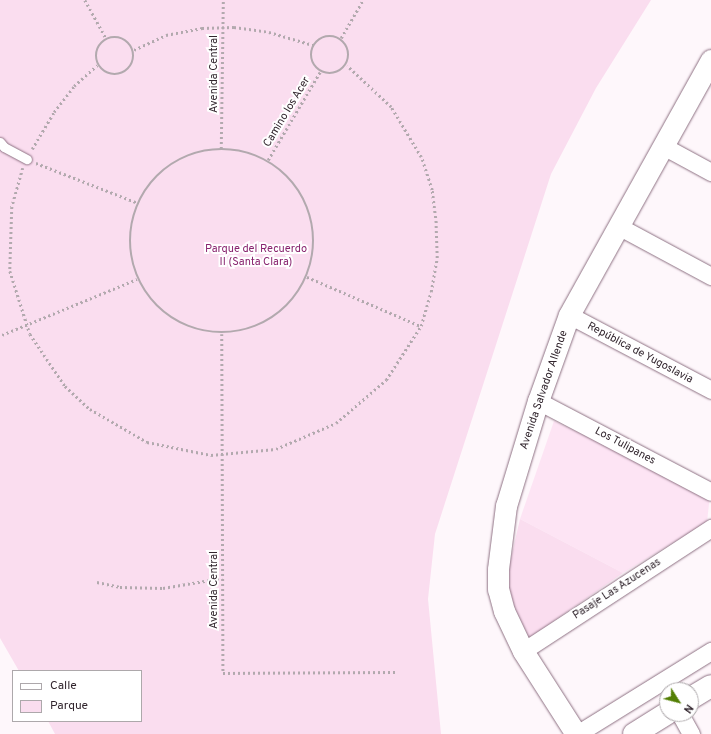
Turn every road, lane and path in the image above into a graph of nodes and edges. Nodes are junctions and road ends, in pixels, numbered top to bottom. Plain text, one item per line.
1 (84, 0) edge
2 (223, 0) edge
3 (363, 0) edge
4 (222, 28) junction
5 (106, 38) junction
6 (341, 38) junction
7 (313, 45) junction
8 (134, 50) junction
9 (710, 63) edge
10 (98, 65) junction
11 (347, 66) junction
12 (320, 72) junction
13 (0, 142) edge
14 (663, 146) junction
15 (222, 149) junction
16 (27, 160) junction
17 (268, 160) junction
18 (711, 172) edge
19 (138, 203) junction
20 (618, 226) junction
21 (711, 276) edge
22 (307, 277) junction
23 (137, 279) junction
24 (569, 315) junction
25 (26, 325) junction
26 (421, 326) junction
27 (222, 334) junction
28 (2, 335) dead end
29 (711, 390) edge
30 (538, 401) junction
31 (222, 455) junction
32 (711, 492) edge
33 (711, 528) edge
34 (222, 578) junction
35 (97, 582) dead end
36 (523, 651) junction
37 (711, 651) edge
38 (395, 672) dead end
39 (711, 686) edge
40 (699, 693) edge
41 (659, 718) edge
42 (684, 722) edge
43 (576, 734) edge
44 (634, 734) edge
45 (691, 734) edge

1 - 5 path
2 - 4 path, Avenida Central
3 - 6 path
4 - 7 path
4 - 8 path
4 - 15 path, Avenida Central
5 - 8 path
5 - 10 path
6 - 7 path
6 - 11 path
7 - 12 path
8 - 10 path
9 - 14 street, Avenida Salvador Allende
10 - 16 path
11 - 12 path
11 - 26 path
12 - 17 path, Camino los Acer
13 - 16 lane
14 - 18 street
14 - 20 street, Avenida Salvador Allende
15 - 17 path
15 - 19 path
16 - 19 path
16 - 25 path
17 - 22 path
19 - 23 path
20 - 21 street
20 - 24 street, Avenida Salvador Allende
22 - 26 path
22 - 27 path
23 - 25 path
23 - 27 path
24 - 29 street, República de Yugoslavia
24 - 30 street, Avenida Salvador Allende
25 - 28 path
25 - 31 path
26 - 31 path
27 - 31 path, Avenida Central
30 - 32 street, Los Tulipanes
30 - 36 street, Avenida Salvador Allende
31 - 34 path, Avenida Central
33 - 36 street, Pasaje Las Azucenas
34 - 35 path
34 - 38 path, Avenida Central
36 - 43 street, Avenida Salvador Allende
37 - 43 street
39 - 40 main road
41 - 44 main road
42 - 45 street

